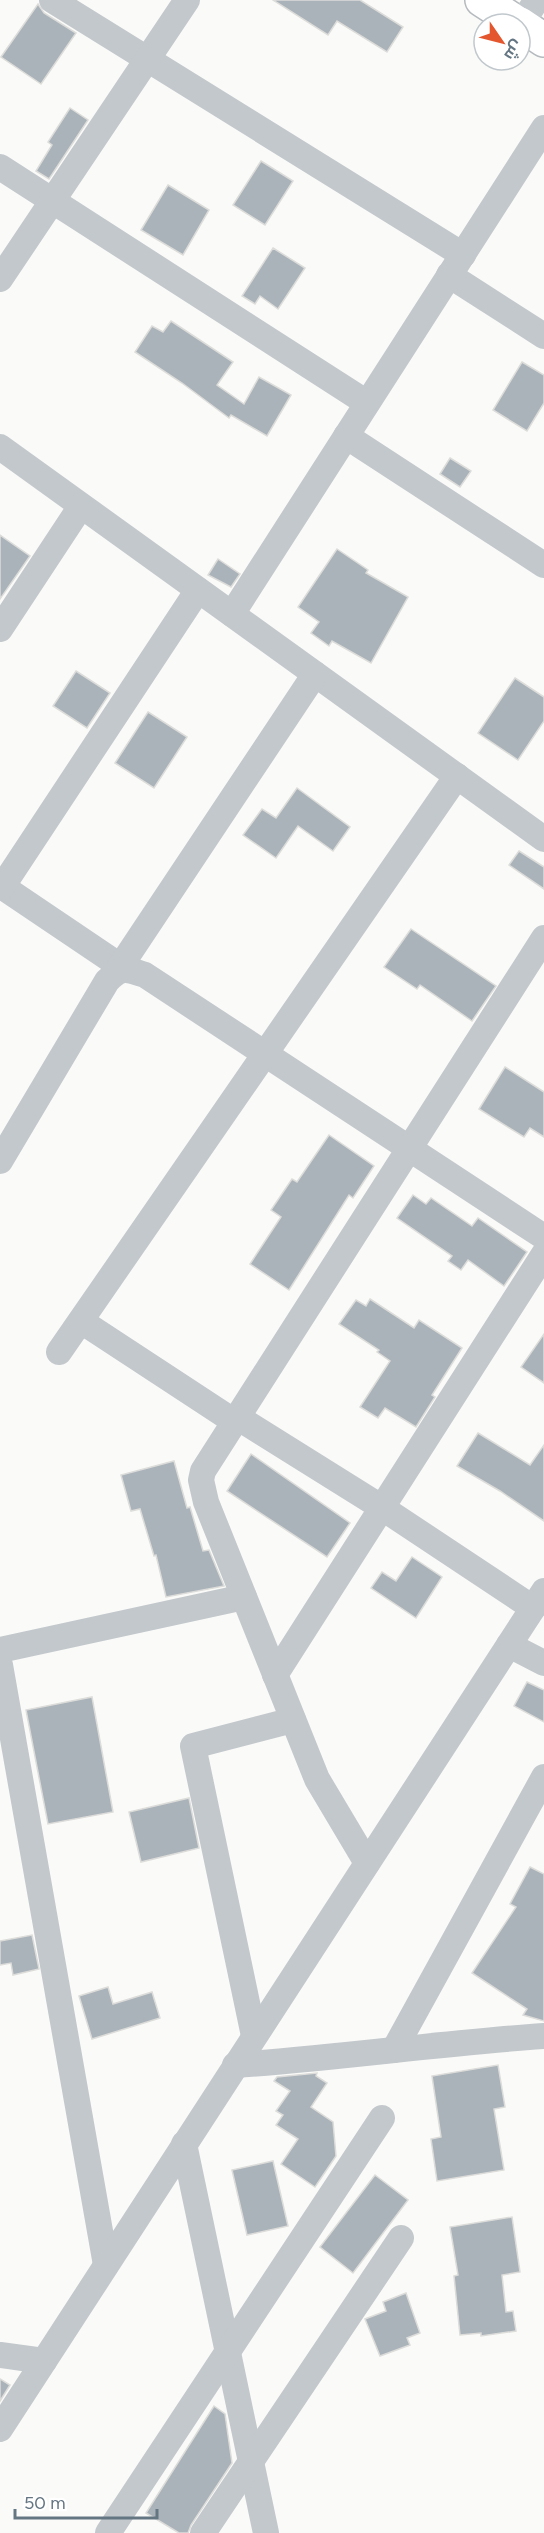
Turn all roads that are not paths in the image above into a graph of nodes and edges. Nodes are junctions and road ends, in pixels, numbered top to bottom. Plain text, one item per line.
1 (52, 0) edge
2 (187, 0) edge
3 (482, 0) edge
4 (501, 12) edge
5 (148, 59) junction
6 (544, 128) edge
7 (0, 167) edge
8 (53, 200) junction
9 (456, 265) junction
10 (0, 279) edge
11 (544, 336) edge
12 (367, 403) junction
13 (346, 436) junction
14 (0, 447) edge
15 (81, 506) junction
16 (544, 565) edge
17 (198, 590) junction
18 (232, 614) junction
19 (0, 629) edge
20 (315, 674) junction
21 (457, 776) junction
22 (544, 838) edge
23 (1, 886) edge
24 (544, 938) edge
25 (122, 969) junction
26 (265, 1054) junction
27 (409, 1149) junction
28 (0, 1161) edge
29 (544, 1237) edge
30 (544, 1254) edge
31 (81, 1321) junction
32 (59, 1352) dead end
33 (236, 1419) junction
34 (381, 1507) junction
35 (244, 1597) junction
36 (538, 1600) edge
37 (509, 1645) junction
38 (0, 1650) edge
39 (544, 1663) edge
40 (0, 1665) edge
41 (275, 1675) junction
42 (293, 1720) junction
43 (544, 1777) edge
44 (367, 1863) junction
45 (544, 2036) edge
46 (254, 2037) junction
47 (394, 2050) junction
48 (235, 2065) junction
49 (382, 2118) dead end
50 (184, 2144) junction
51 (401, 2238) dead end
52 (106, 2265) junction
53 (227, 2349) junction
54 (0, 2355) edge
55 (44, 2361) junction
56 (0, 2429) edge
57 (251, 2461) junction
58 (108, 2533) edge
59 (203, 2533) edge
60 (266, 2533) edge

1 - 5 street
2 - 5 street
3 - 4 main road
5 - 8 street
5 - 9 street
6 - 9 street
7 - 8 street
8 - 10 street
8 - 12 street
9 - 11 street
9 - 12 street
12 - 13 street
13 - 16 street
13 - 18 street
14 - 15 street
15 - 17 street
15 - 19 street
17 - 18 street
17 - 23 street
18 - 20 street
20 - 21 street
20 - 25 street
21 - 22 street
21 - 26 street
23 - 25 street
24 - 27 street
25 - 26 street
25 - 28 street
26 - 27 street
26 - 31 street
27 - 29 street
27 - 33 street
30 - 34 street
31 - 32 street
31 - 33 street
33 - 34 street
33 - 35 street
34 - 36 street
34 - 41 street
35 - 38 street
35 - 41 street
36 - 37 street
37 - 39 street
37 - 44 street
40 - 52 street
41 - 42 street
42 - 44 street
42 - 46 street
43 - 47 street
44 - 46 street
45 - 47 street
46 - 48 street
47 - 48 street
48 - 50 street
49 - 53 street
50 - 52 street
50 - 53 street
51 - 57 street
52 - 55 street
53 - 57 street
53 - 58 street
54 - 55 street
55 - 56 street
57 - 59 street
57 - 60 street

